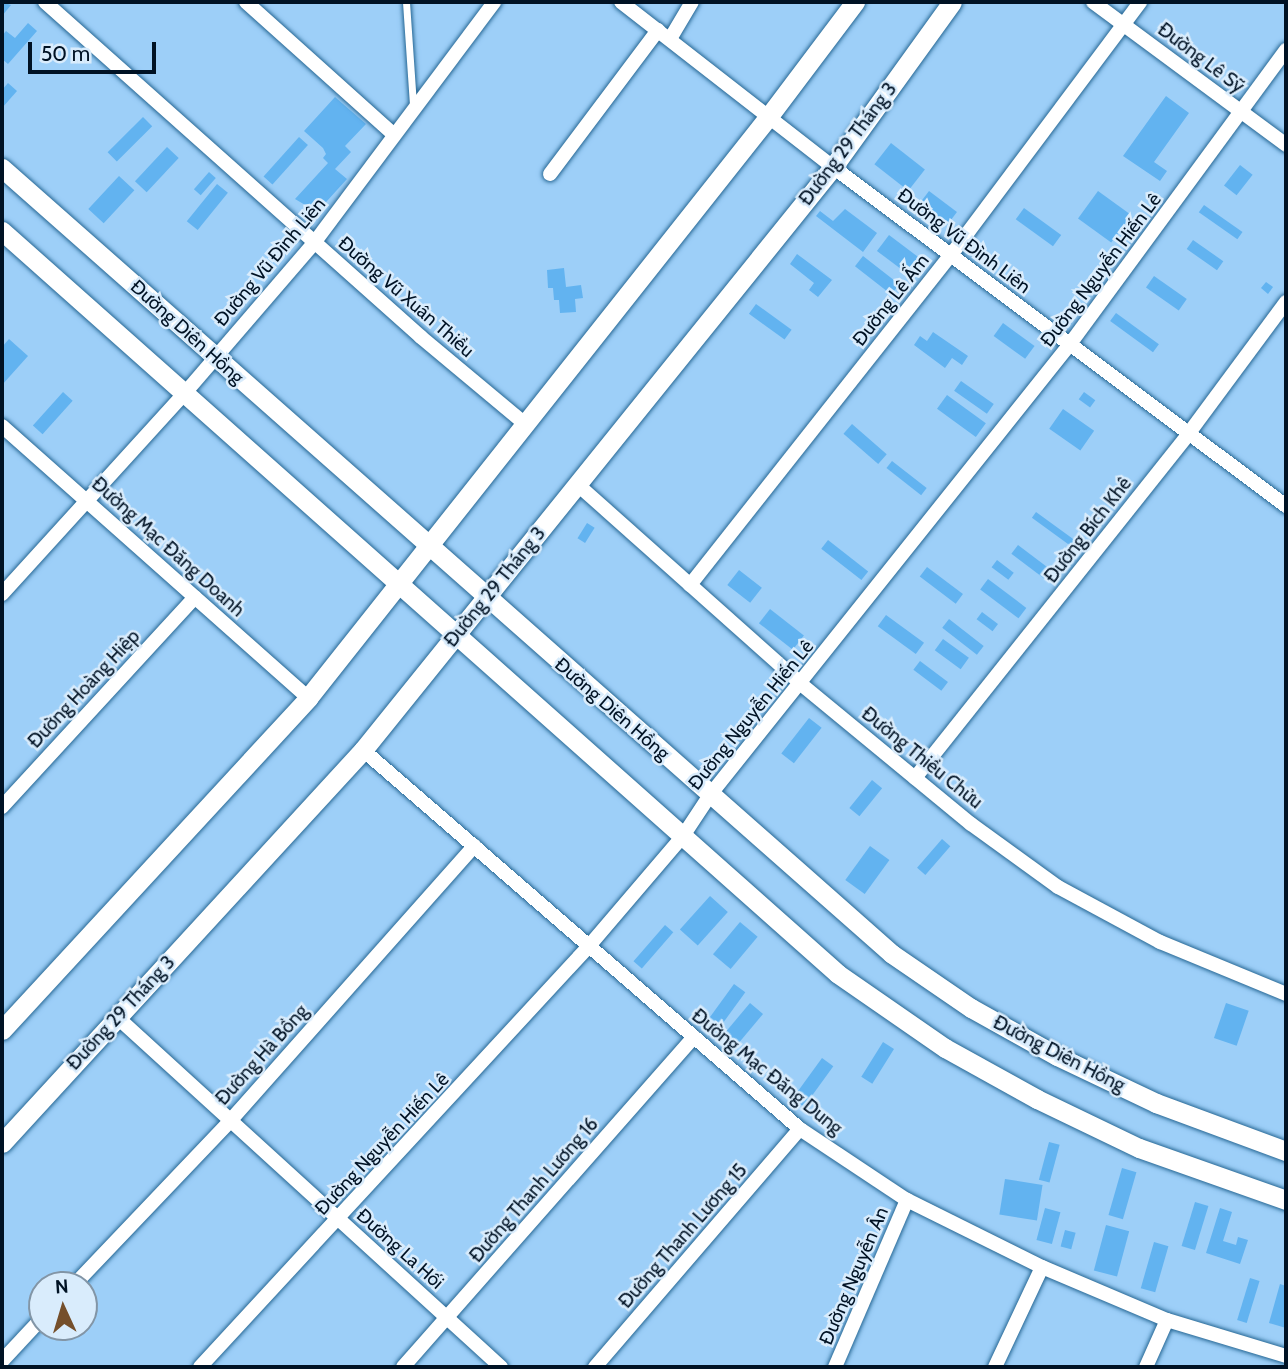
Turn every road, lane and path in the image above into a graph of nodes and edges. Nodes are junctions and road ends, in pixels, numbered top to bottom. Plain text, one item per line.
1 (45, 2) edge
2 (246, 2) edge
3 (406, 2) edge
4 (494, 2) edge
5 (621, 2) edge
6 (692, 2) edge
7 (855, 2) edge
8 (952, 2) edge
9 (1093, 2) edge
10 (1140, 2) edge
11 (1125, 25) junction
12 (664, 34) junction
13 (1286, 50) edge
14 (414, 109) junction
15 (1242, 113) junction
16 (769, 116) junction
17 (394, 135) junction
18 (1286, 145) edge
19 (833, 167) junction
20 (2, 168) edge
21 (550, 174) dead end
22 (2, 231) edge
23 (314, 243) junction
24 (951, 255) junction
25 (1286, 302) edge
26 (1070, 344) junction
27 (216, 358) junction
28 (185, 393) junction
29 (525, 424) junction
30 (2, 426) edge
31 (1189, 433) junction
32 (578, 485) junction
33 (87, 502) junction
34 (1286, 506) edge
35 (429, 546) junction
36 (399, 583) junction
37 (690, 585) junction
38 (2, 594) edge
39 (195, 597) junction
40 (486, 599) junction
41 (457, 635) junction
42 (801, 684) junction
43 (308, 698) junction
44 (363, 750) junction
45 (915, 778) junction
46 (710, 795) junction
47 (2, 807) edge
48 (682, 836) junction
49 (474, 846) junction
50 (589, 946) junction
51 (1286, 994) edge
52 (117, 1017) junction
53 (2, 1030) edge
54 (694, 1037) junction
55 (230, 1121) junction
56 (800, 1129) junction
57 (2, 1143) edge
58 (1286, 1151) edge
59 (907, 1200) junction
60 (1286, 1200) edge
61 (339, 1219) junction
62 (1042, 1267) junction
63 (87, 1271) edge
64 (447, 1318) junction
65 (1167, 1320) junction
66 (28, 1333) edge
67 (1286, 1356) edge
68 (2, 1361) edge
69 (200, 1367) edge
70 (402, 1367) edge
71 (501, 1367) edge
72 (596, 1367) edge
73 (835, 1367) edge
74 (995, 1367) edge
75 (1146, 1367) edge

1 - 23 street, Đường Vũ Xuân Thiều
2 - 17 street
3 - 14 lane
4 - 14 street, Đường Vũ Đình Liên
5 - 12 street, Đường Vũ Đình Liên
6 - 12 street
7 - 16 street
8 - 19 street, Đường 29 Tháng 3
9 - 11 street, Đường Lê Sỹ
10 - 11 street, Đường Lê Ấm
11 - 15 street, Đường Lê Sỹ
11 - 24 street, Đường Lê Ấm
12 - 16 street, Đường Vũ Đình Liên
12 - 21 street
13 - 15 street, Đường Nguyễn Hiến Lê
14 - 17 street, Đường Vũ Đình Liên
15 - 18 street, Đường Lê Sỹ
15 - 26 street, Đường Nguyễn Hiến Lê
16 - 19 street, Đường Vũ Đình Liên
16 - 29 street
17 - 23 street, Đường Vũ Đình Liên
19 - 24 street, Đường Vũ Đình Liên
19 - 32 street, Đường 29 Tháng 3
20 - 27 street, Đường Diên Hồng
22 - 28 street
23 - 27 street, Đường Vũ Đình Liên
23 - 29 street, Đường Vũ Xuân Thiều
24 - 26 street, Đường Vũ Đình Liên
24 - 37 street, Đường Lê Ấm
25 - 31 street, Đường Bích Khê
26 - 31 street, Đường Vũ Đình Liên
26 - 42 street, Đường Nguyễn Hiến Lê
27 - 28 street, Đường Vũ Đình Liên
27 - 35 street, Đường Diên Hồng
28 - 33 street, Đường Vũ Đình Liên
28 - 36 street
29 - 35 street
30 - 33 street, Đường Mạc Đăng Doanh
31 - 34 street, Đường Vũ Đình Liên
31 - 45 street, Đường Bích Khê
32 - 37 street, Đường Thiều Chửu
32 - 40 street, Đường 29 Tháng 3
33 - 38 street, Đường Vũ Đình Liên
33 - 39 street, Đường Mạc Đăng Doanh
35 - 36 street
35 - 40 street, Đường Diên Hồng
36 - 41 street
36 - 43 street
37 - 42 street, Đường Thiều Chửu
39 - 43 street, Đường Mạc Đăng Doanh
39 - 47 street, Đường Hoàng Hiệp
40 - 41 street, Đường 29 Tháng 3
40 - 46 street, Đường Diên Hồng
41 - 44 street, Đường 29 Tháng 3
41 - 48 street
42 - 45 street, Đường Thiều Chửu
42 - 46 street, Đường Nguyễn Hiến Lê
43 - 53 street
44 - 49 street, Đường Mạc Đăng Dung
44 - 52 street, Đường 29 Tháng 3
45 - 51 street, Đường Thiều Chửu
46 - 48 street, Đường Nguyễn Hiến Lê
46 - 58 street, Đường Diên Hồng
48 - 50 street, Đường Nguyễn Hiến Lê
48 - 60 street
49 - 50 street, Đường Mạc Đăng Dung
49 - 55 street, Đường Hà Bồng
50 - 54 street, Đường Mạc Đăng Dung
50 - 61 street, Đường Nguyễn Hiến Lê
52 - 55 street, Đường La Hối
52 - 57 street, Đường 29 Tháng 3
54 - 56 street, Đường Mạc Đăng Dung
54 - 64 street, Đường Thanh Lương 16
55 - 61 street, Đường La Hối
55 - 63 street, Đường Hà Bồng
56 - 59 street, Đường Mạc Đăng Dung
56 - 72 street, Đường Thanh Lương 15
59 - 62 street, Đường Mạc Đăng Dung
59 - 73 street, Đường Nguyễn Ân
61 - 64 street, Đường La Hối
61 - 69 street, Đường Nguyễn Hiến Lê
62 - 65 street, Đường Mạc Đăng Dung
62 - 74 street
64 - 70 street, Đường Thanh Lương 16
64 - 71 street, Đường La Hối
65 - 67 street, Đường Mạc Đăng Dung
65 - 75 street
66 - 68 street

